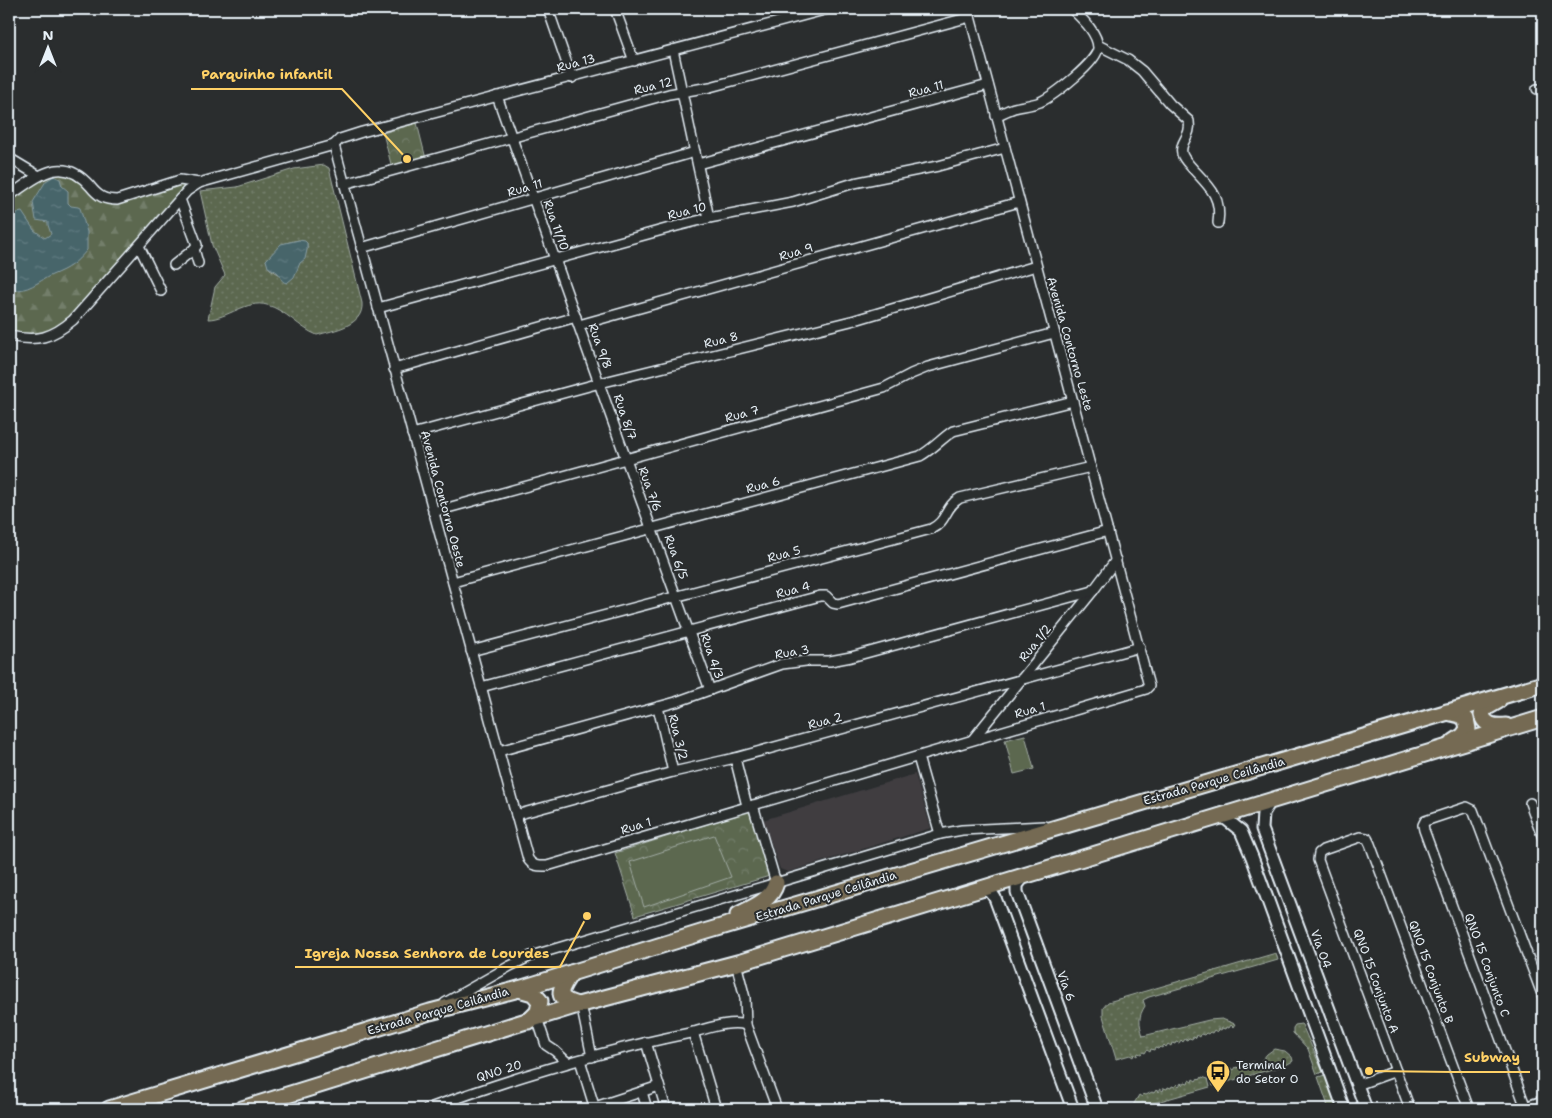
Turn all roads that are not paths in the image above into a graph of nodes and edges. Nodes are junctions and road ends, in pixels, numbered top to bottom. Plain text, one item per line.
1 (548, 9) edge
2 (615, 9) edge
3 (828, 9) edge
4 (1072, 9) edge
5 (969, 13) edge
6 (1098, 45) junction
7 (673, 50) junction
8 (634, 61) junction
9 (572, 78) junction
10 (988, 85) junction
11 (683, 91) junction
12 (497, 96) junction
13 (996, 116) junction
14 (512, 138) junction
15 (334, 146) junction
16 (1005, 148) junction
17 (695, 152) junction
18 (9, 158) edge
19 (698, 164) junction
20 (39, 176) junction
21 (199, 183) junction
22 (344, 184) junction
23 (9, 196) edge
24 (534, 198) junction
25 (180, 199) junction
26 (1019, 202) junction
27 (709, 218) junction
28 (1218, 223) dead end
29 (138, 246) junction
30 (361, 248) junction
31 (194, 249) junction
32 (556, 260) junction
33 (198, 263) dead end
34 (174, 265) dead end
35 (1036, 266) junction
36 (161, 291) dead end
37 (378, 308) junction
38 (578, 321) junction
39 (1054, 333) junction
40 (9, 336) edge
41 (394, 369) junction
42 (600, 383) junction
43 (1073, 401) junction
44 (412, 434) junction
45 (626, 459) junction
46 (1091, 467) junction
47 (433, 512) junction
48 (651, 528) junction
49 (1108, 531) junction
50 (1116, 560) junction
51 (452, 582) junction
52 (1092, 591) junction
53 (676, 595) junction
54 (690, 631) junction
55 (1140, 647) junction
56 (471, 650) junction
57 (1022, 679) junction
58 (1543, 684) edge
59 (1149, 686) joint
60 (481, 687) junction
61 (710, 690) junction
62 (1512, 693) junction
63 (658, 708) junction
64 (1447, 712) junction
65 (1543, 718) edge
66 (1524, 724) junction
67 (973, 740) junction
68 (1449, 746) junction
69 (499, 751) junction
70 (918, 757) junction
71 (735, 758) junction
72 (673, 772) junction
73 (1271, 800) junction
74 (1530, 803) dead end
75 (750, 805) junction
76 (516, 815) junction
77 (1221, 815) junction
78 (1062, 825) junction
79 (940, 834) junction
80 (1543, 838) edge
81 (528, 860) joint
82 (1318, 860) joint
83 (1025, 875) junction
84 (776, 883) junction
85 (979, 888) junction
86 (1295, 918) junction
87 (1276, 927) junction
88 (704, 932) junction
89 (1284, 947) junction
90 (736, 963) junction
91 (1313, 967) junction
92 (571, 973) junction
93 (520, 988) junction
94 (1543, 997) edge
95 (580, 1005) junction
96 (430, 1012) junction
97 (533, 1019) junction
98 (746, 1025) junction
99 (693, 1032) junction
100 (1047, 1038) junction
101 (646, 1042) junction
102 (592, 1057) junction
103 (580, 1060) junction
104 (568, 1063) junction
105 (1396, 1072) junction
106 (1357, 1085) junction
107 (659, 1086) junction
108 (642, 1092) junction
109 (1543, 1102) edge
110 (1095, 1105) edge
111 (1364, 1105) edge
112 (1343, 1107) edge
113 (252, 1108) edge
114 (595, 1108) edge
115 (108, 1109) edge
116 (426, 1109) edge
117 (646, 1109) edge
118 (666, 1109) edge
119 (716, 1109) edge
120 (777, 1109) edge
121 (1073, 1109) edge
122 (1410, 1109) edge
123 (1469, 1109) edge
124 (1525, 1109) edge

1 - 9 street
2 - 8 street
3 - 7 street, Rua 13
4 - 6 street
5 - 10 street, Avenida Contorno Leste
5 - 11 street, Rua 12
6 - 13 street
6 - 28 street
7 - 8 street, Rua 13
7 - 11 street
8 - 9 street, Rua 13
9 - 12 street, Rua 13
10 - 13 street, Avenida Contorno Leste
10 - 19 street, Rua 11
11 - 14 street, Rua 12
11 - 17 street
12 - 14 street, Rua 11/10
12 - 15 street, Rua 13
13 - 16 street, Avenida Contorno Leste
14 - 22 street, Rua 12
14 - 24 street, Rua 11/10
15 - 21 street, Rua 13
15 - 22 street, Avenida Contorno Oeste
16 - 26 street, Avenida Contorno Leste
16 - 27 street, Rua 10
17 - 19 street
17 - 24 street, Rua 11
18 - 20 street
19 - 27 street
20 - 21 street
20 - 23 street
21 - 25 street
22 - 30 street, Avenida Contorno Oeste
24 - 30 street, Rua 11
24 - 32 street, Rua 11/10
25 - 29 street
25 - 31 street
26 - 35 street, Avenida Contorno Leste
26 - 38 street, Rua 9
27 - 32 street, Rua 10
29 - 36 street
29 - 40 street
30 - 37 street, Avenida Contorno Oeste
31 - 33 street
31 - 34 street
32 - 37 street, Rua 10
32 - 38 street, Rua 11/10
35 - 39 street, Avenida Contorno Leste
35 - 42 street, Rua 8
37 - 41 street, Avenida Contorno Oeste
38 - 41 street, Rua 9
38 - 42 street, Rua 9/8
39 - 43 street, Avenida Contorno Leste
39 - 45 street, Rua 7
41 - 44 street, Avenida Contorno Oeste
42 - 44 street, Rua 8
42 - 45 street, Rua 8/7
43 - 46 street, Avenida Contorno Leste
43 - 48 street, Rua 6
44 - 47 street, Avenida Contorno Oeste
45 - 47 street, Rua 7
45 - 48 street, Rua 7/6
46 - 49 street, Avenida Contorno Leste
46 - 53 street, Rua 5
47 - 51 street, Avenida Contorno Oeste
48 - 51 street, Rua 6
48 - 53 street, Rua 6/5
49 - 50 street, Avenida Contorno Leste
49 - 54 street, Rua 4
50 - 52 street, Rua 1/2
50 - 55 street, Avenida Contorno Leste
51 - 56 street, Avenida Contorno Oeste
52 - 57 street, Rua 1/2
52 - 61 street, Rua 3
53 - 54 street, Rua 6/5
53 - 56 street, Rua 5
54 - 60 street, Rua 4
54 - 61 street, Rua 4/3
55 - 57 street, Rua 2
55 - 59 street, Avenida Contorno Leste
56 - 60 street, Avenida Contorno Oeste
57 - 67 street, Rua 1/2
57 - 71 street, Rua 2
58 - 62 highway, Estrada Parque Ceilândia
59 - 67 street, Rua 1
60 - 69 street, Avenida Contorno Oeste
61 - 63 street, Rua 3
62 - 64 highway, Estrada Parque Ceilândia
62 - 66 highway
63 - 69 street, Rua 3
63 - 72 street, Rua 3/2
64 - 68 highway
64 - 78 highway, Estrada Parque Ceilândia
65 - 66 highway
66 - 68 highway
67 - 70 street, Rua 1
68 - 73 highway
69 - 76 street, Avenida Contorno Oeste
70 - 75 street, Rua 1
70 - 79 street
71 - 72 street, Rua 2
71 - 75 street
72 - 76 street, Rua 2
73 - 77 highway
73 - 86 main road, Via O4
74 - 80 street
75 - 81 street, Rua 1
75 - 84 street
76 - 81 street, Avenida Contorno Oeste
77 - 83 highway
77 - 87 main road
78 - 79 street
78 - 88 highway, Estrada Parque Ceilândia
79 - 84 street
82 - 105 street, QNO 15 Conjunto A
82 - 123 street, QNO 15 Conjunto B
83 - 85 highway
83 - 110 main road, Via 6
84 - 88 highway
84 - 96 street
85 - 90 highway
85 - 100 main road
86 - 87 main road
86 - 91 main road, Via O4
87 - 89 main road
88 - 92 highway, Estrada Parque Ceilândia
89 - 91 main road
89 - 112 main road
90 - 95 highway
90 - 98 street
91 - 106 main road, Via O4
92 - 93 highway, Estrada Parque Ceilândia
92 - 95 highway
93 - 96 highway, Estrada Parque Ceilândia
93 - 97 highway
94 - 124 street, QNO 15 Conjunto C
95 - 97 highway
95 - 102 street
96 - 115 highway, Estrada Parque Ceilândia
97 - 104 street
97 - 113 highway
98 - 99 street, QNO 20
98 - 120 street
99 - 101 street, QNO 20
99 - 119 street
100 - 110 main road
100 - 121 main road
101 - 102 street, QNO 20
101 - 107 street
102 - 103 street, QNO 20
103 - 104 street, QNO 20
103 - 114 street
104 - 116 street, QNO 20
105 - 106 street
105 - 122 street, QNO 15 Conjunto A
106 - 111 main road, Via O4
107 - 108 street
107 - 118 street
108 - 114 street
108 - 117 street
109 - 124 main road
111 - 112 main road

